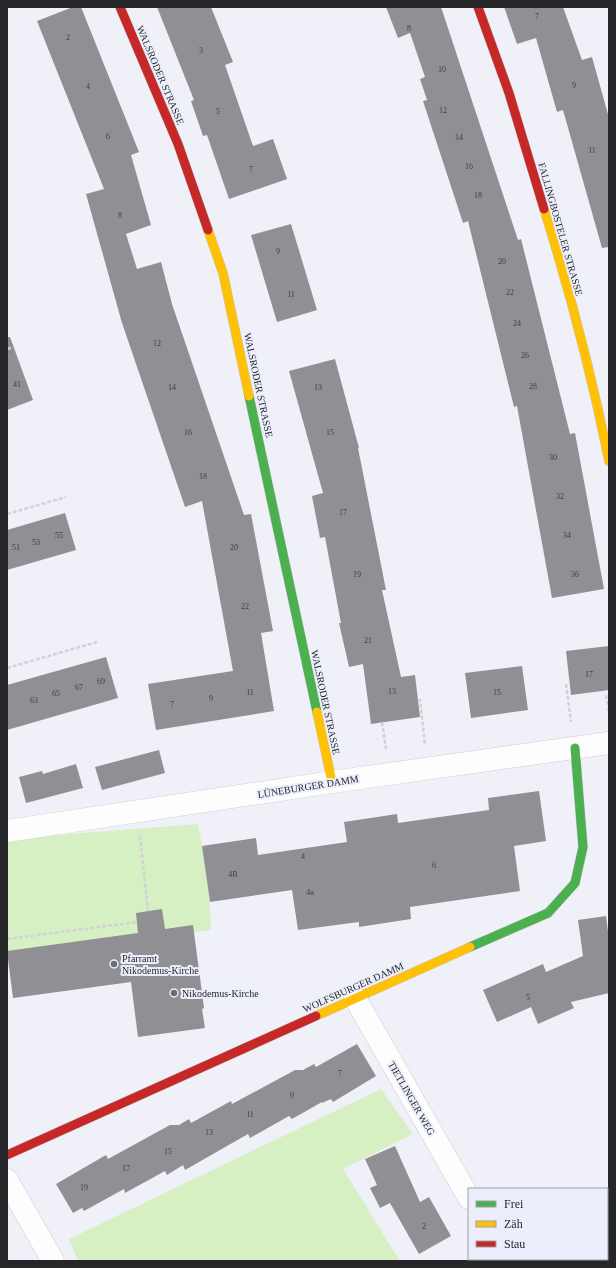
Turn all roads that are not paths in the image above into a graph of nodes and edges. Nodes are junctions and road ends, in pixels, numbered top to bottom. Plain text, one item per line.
1 (120, 7) edge
2 (478, 7) edge
3 (609, 461) edge
4 (609, 743) edge
5 (575, 748) junction
6 (332, 782) junction
7 (7, 831) edge
8 (355, 998) junction
9 (7, 1155) edge
10 (7, 1180) edge
11 (468, 1196) edge
12 (53, 1261) edge

1 - 6 street, WALSRODER STRASSE
2 - 3 street, FALLINGBOSTELER STRASSE
4 - 5 street, LÜNEBURGER DAMM
5 - 6 street, LÜNEBURGER DAMM
5 - 8 street, WOLFSBURGER DAMM
6 - 7 street, LÜNEBURGER DAMM
8 - 9 street, WOLFSBURGER DAMM
8 - 11 street, TIETLINGER WEG
10 - 12 street

